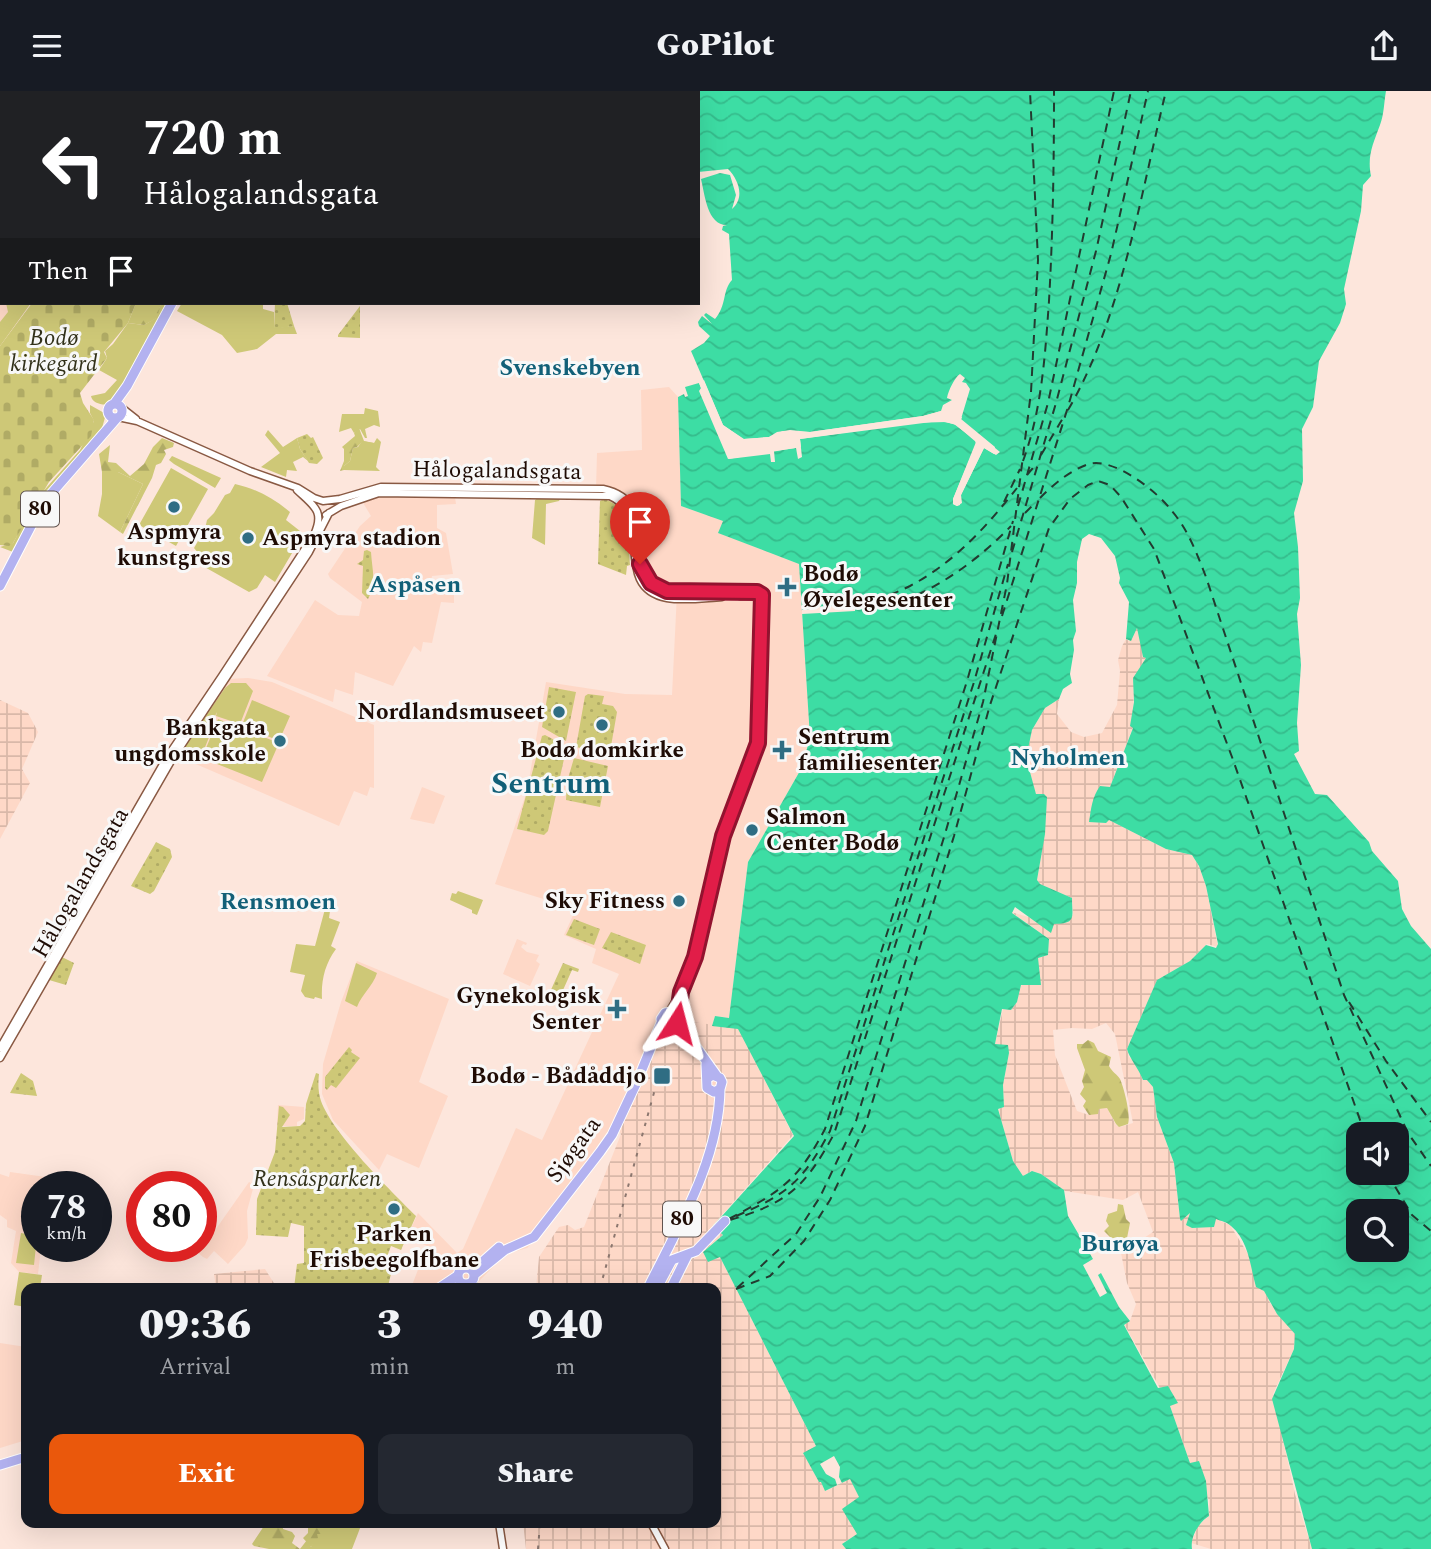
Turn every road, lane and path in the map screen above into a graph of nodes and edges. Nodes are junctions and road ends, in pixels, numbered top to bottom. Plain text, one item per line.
1 (172, 305) edge
2 (117, 411) junction
3 (294, 486) junction
4 (325, 501) junction
5 (318, 512) junction
6 (330, 513) junction
7 (0, 586) edge
8 (762, 595) junction
9 (671, 1021) junction
10 (0, 1048) edge
11 (0, 1058) edge
12 (712, 1077) junction
13 (715, 1090) junction
14 (725, 1221) dead end
15 (688, 1254) junction
16 (468, 1281) edge
17 (650, 1283) edge
18 (660, 1283) edge
19 (674, 1283) edge
20 (21, 1453) edge
21 (0, 1459) edge
22 (21, 1459) edge
23 (0, 1465) edge
24 (500, 1528) edge
25 (654, 1528) edge
26 (503, 1549) edge
27 (665, 1549) edge

1 - 2 highway, 80
2 - 3 street
2 - 7 highway, 80
3 - 4 street
3 - 5 street
4 - 5 street, Hålogalandsgata
4 - 6 street
4 - 8 street, Hålogalandsgata
5 - 6 street, Hålogalandsgata
5 - 10 street, Hålogalandsgata
6 - 8 street, Hålogalandsgata
6 - 11 street, Hålogalandsgata
8 - 9 street, Sjøgata
9 - 12 highway, 80
9 - 16 highway, Sjøgata
12 - 13 highway, 80
12 - 13 highway, 80
13 - 17 highway, 80
14 - 15 highway, 80
15 - 18 highway, 80
15 - 19 highway, 80
20 - 21 highway
22 - 23 highway
24 - 26 street
25 - 27 street

